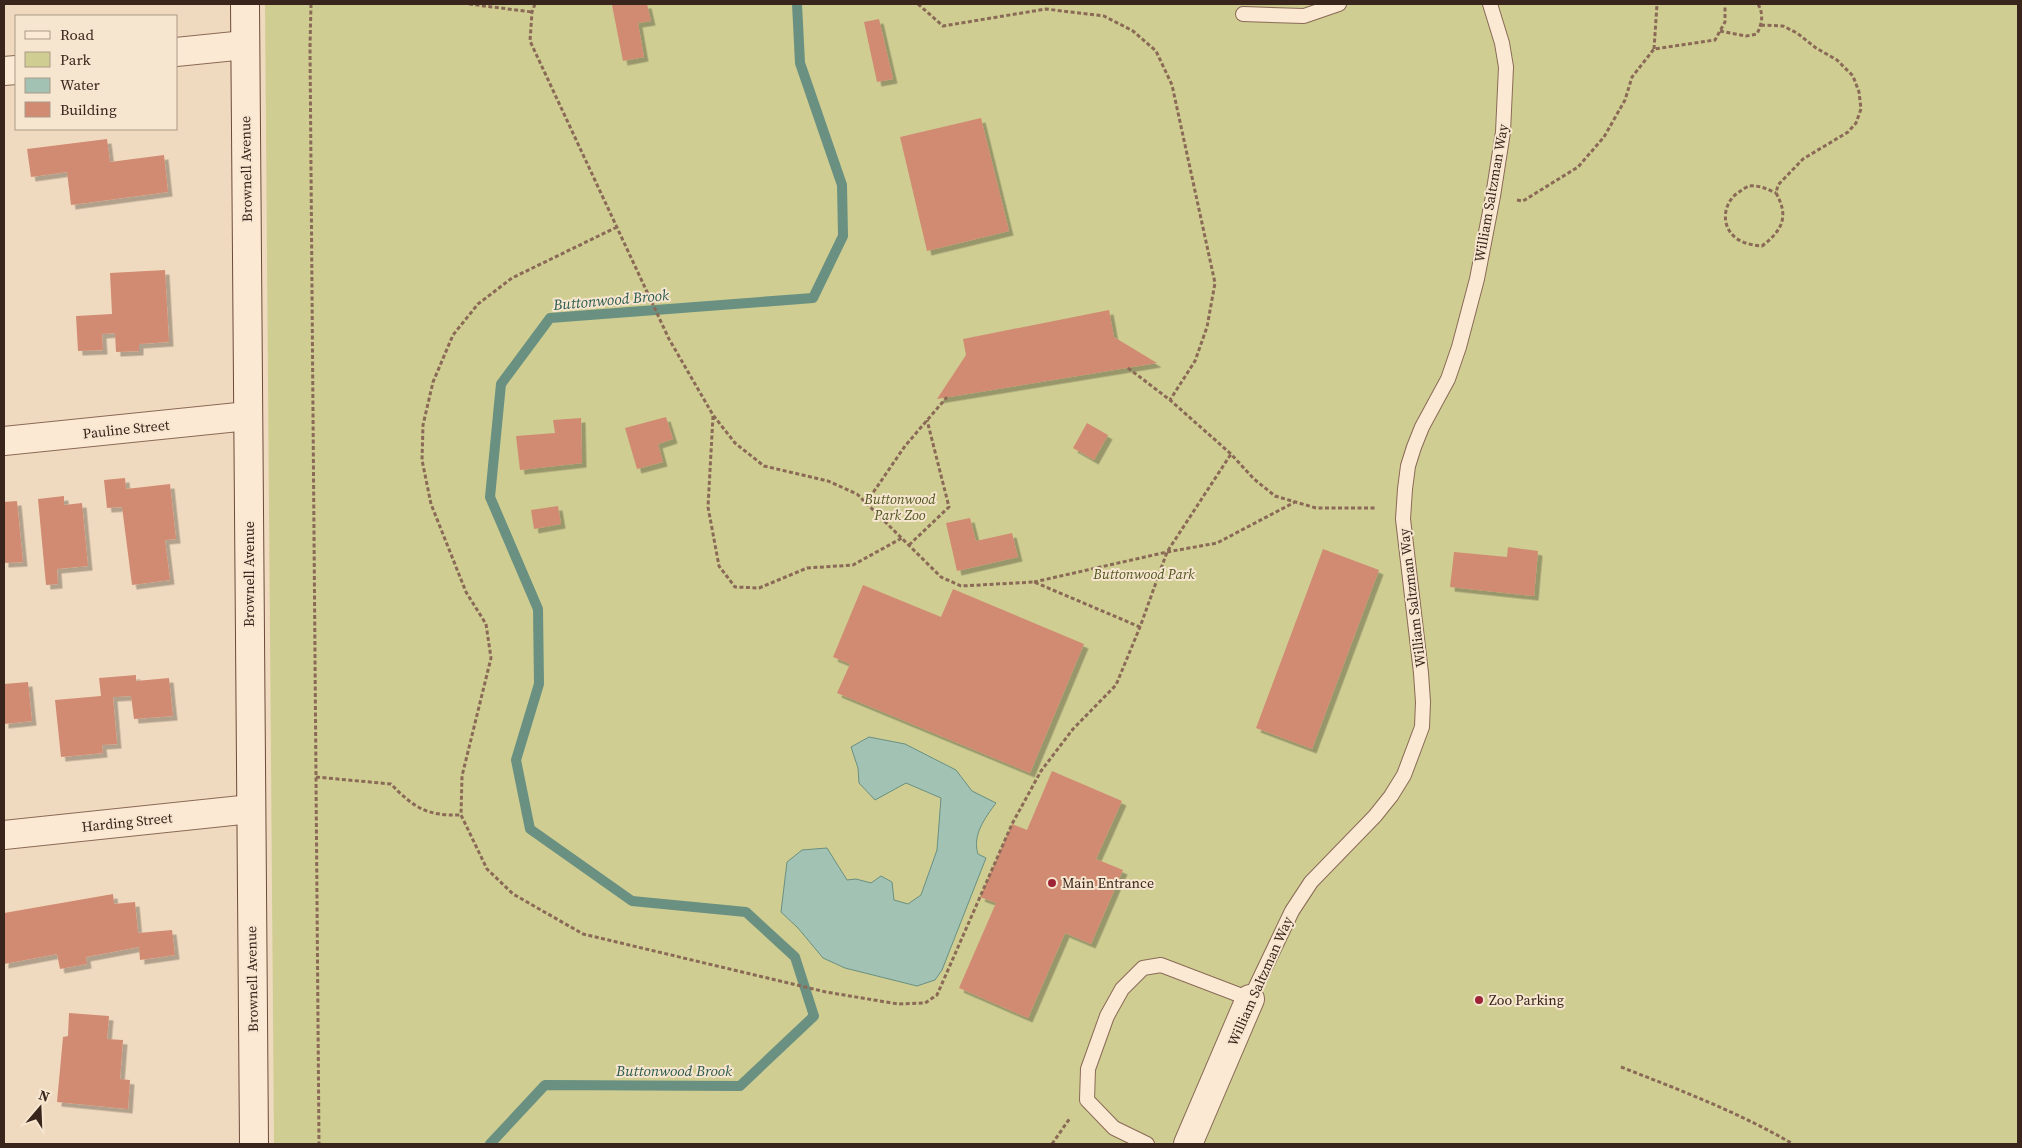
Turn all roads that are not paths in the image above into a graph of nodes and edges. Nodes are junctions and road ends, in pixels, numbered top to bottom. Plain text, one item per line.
1 (245, 4) edge
2 (1339, 4) edge
3 (1490, 4) edge
4 (1243, 14) dead end
5 (245, 45) junction
6 (178, 52) edge
7 (248, 416) junction
8 (4, 441) edge
9 (251, 809) junction
10 (4, 835) edge
11 (1250, 999) junction
12 (254, 1144) edge
13 (1147, 1144) edge
14 (1188, 1144) edge

1 - 5 main road, Brownell Avenue
2 - 4 lane
3 - 11 lane, William Saltzman Way
5 - 6 main road
5 - 7 main road, Brownell Avenue
7 - 8 main road, Pauline Street
7 - 9 main road, Brownell Avenue
9 - 10 main road, Harding Street
9 - 12 main road, Brownell Avenue
11 - 13 lane
11 - 14 main road, William Saltzman Way

